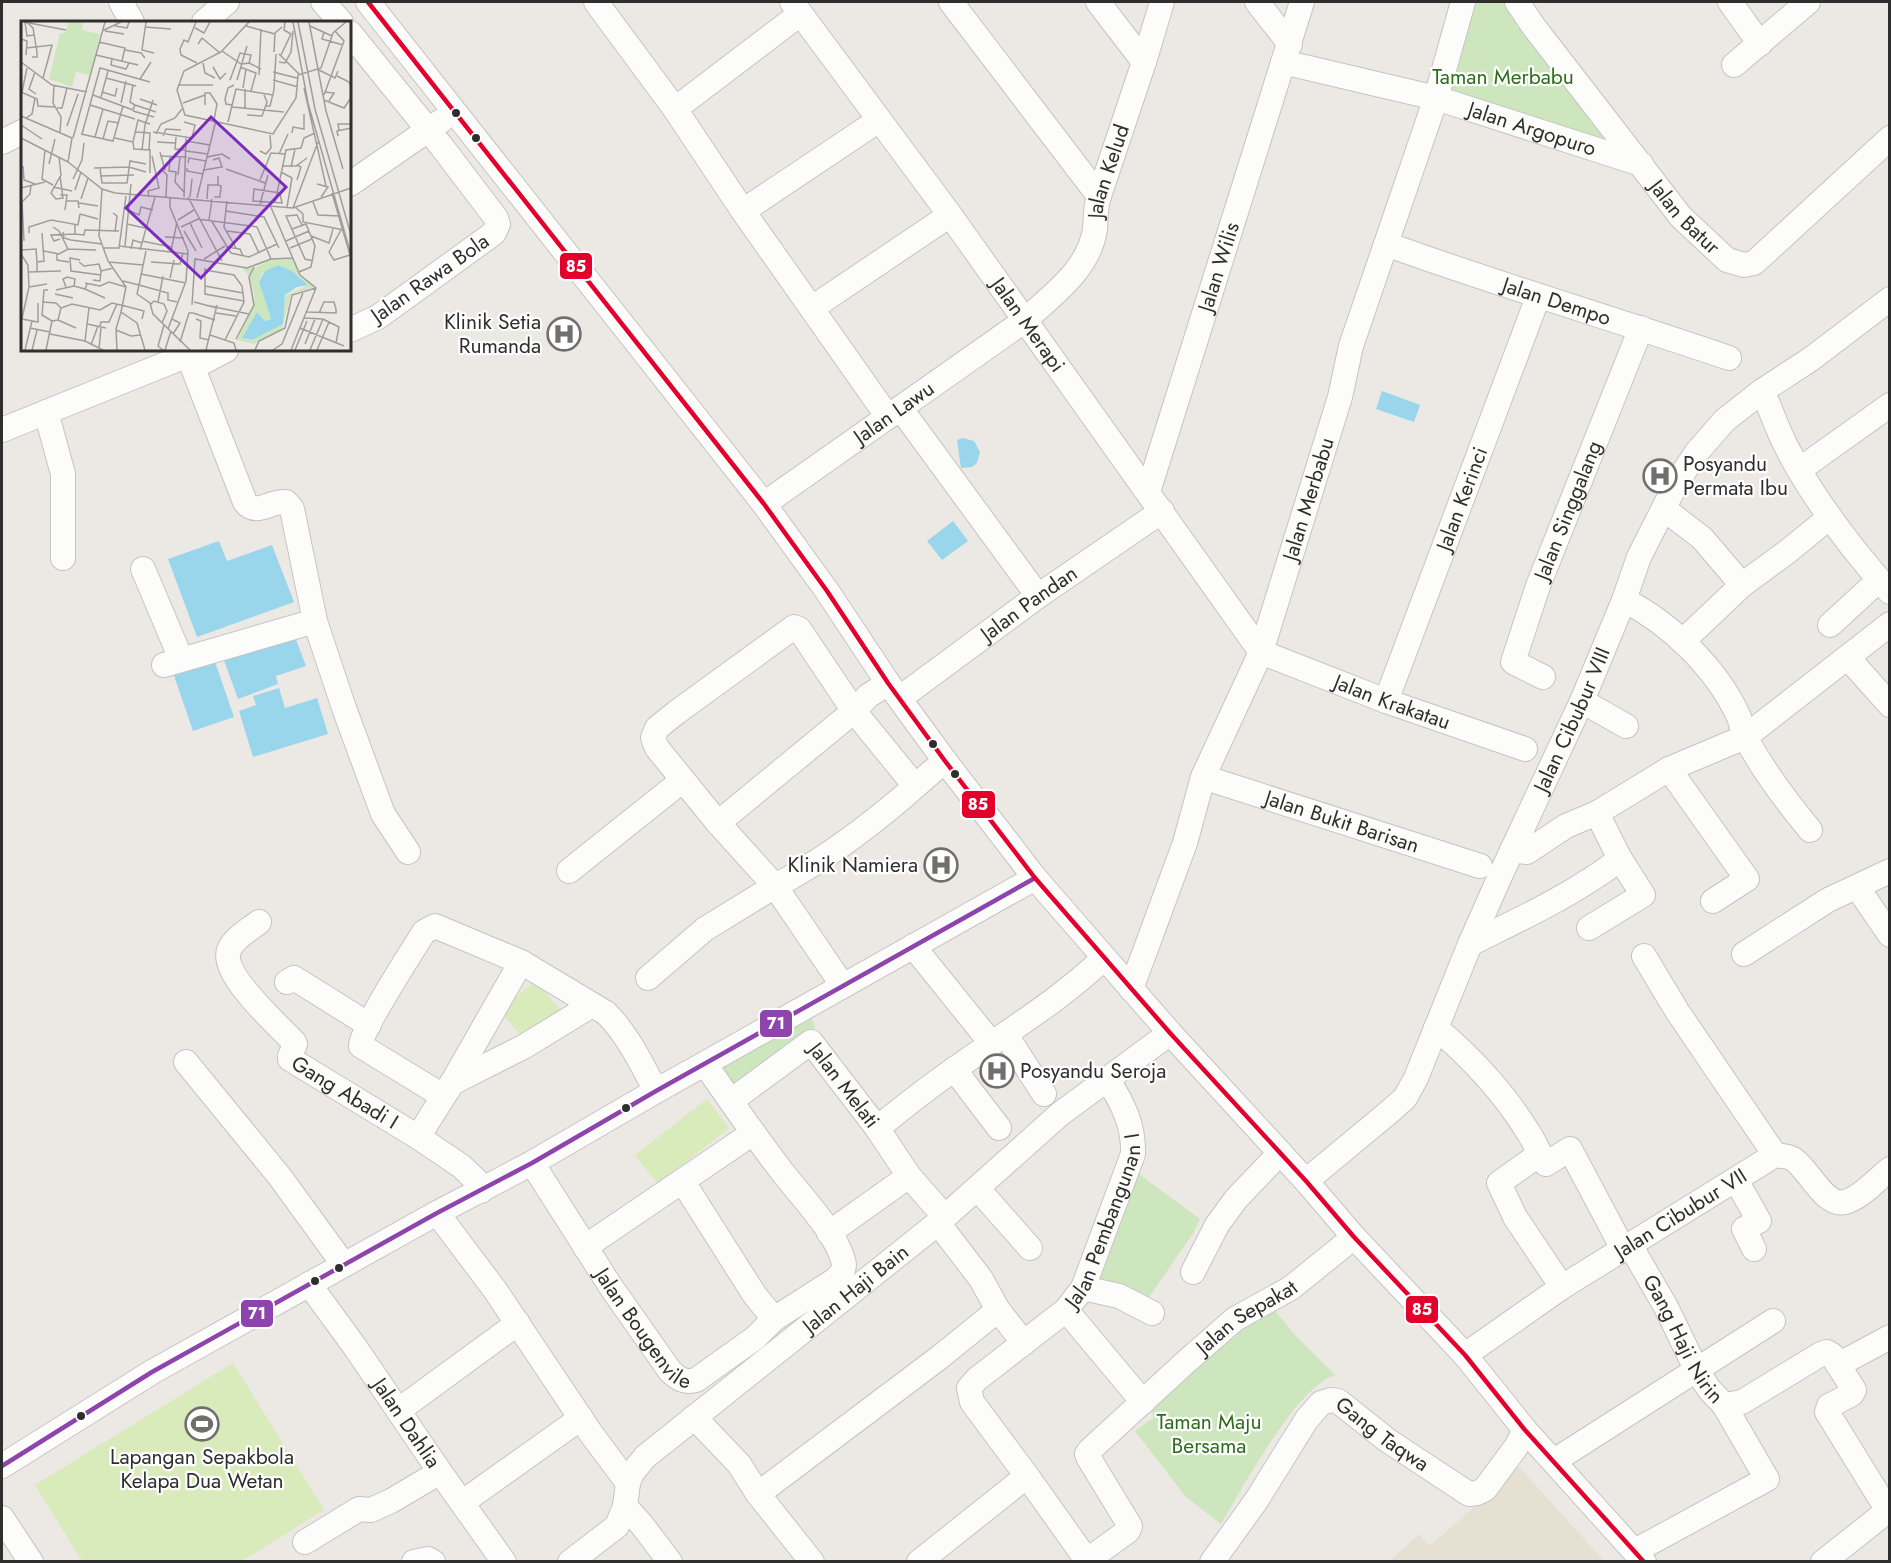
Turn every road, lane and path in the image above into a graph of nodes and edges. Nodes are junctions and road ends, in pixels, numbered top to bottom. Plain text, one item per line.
1 (121, 2) edge
2 (226, 2) edge
3 (323, 2) edge
4 (368, 2) edge
5 (951, 2) edge
6 (1098, 2) edge
7 (1162, 2) edge
8 (1257, 2) edge
9 (1302, 2) edge
10 (1463, 2) edge
11 (1517, 2) edge
12 (1730, 2) edge
13 (1808, 2) edge
14 (604, 4) edge
15 (796, 8) edge
16 (131, 21) edge
17 (205, 21) edge
18 (338, 21) edge
19 (351, 37) edge
20 (1760, 44) junction
21 (1287, 53) junction
22 (1144, 62) junction
23 (1734, 65) dead end
24 (1436, 98) junction
25 (675, 109) junction
26 (455, 110) junction
27 (879, 120) junction
28 (429, 131) junction
29 (21, 132) edge
30 (1890, 138) edge
31 (2, 142) edge
32 (1641, 164) junction
33 (351, 183) edge
34 (1098, 196) junction
35 (743, 210) junction
36 (950, 215) junction
37 (1386, 244) junction
38 (1538, 297) junction
39 (1890, 299) edge
40 (812, 308) junction
41 (1024, 321) junction
42 (1641, 328) junction
43 (351, 330) edge
44 (221, 351) edge
45 (189, 357) edge
46 (1729, 358) dead end
47 (1762, 391) junction
48 (1890, 405) edge
49 (46, 412) junction
50 (895, 413) junction
51 (2, 429) edge
52 (1799, 470) junction
53 (1155, 501) junction
54 (764, 504) junction
55 (1664, 509) junction
56 (1830, 517) junction
57 (63, 558) dead end
58 (143, 569) dead end
59 (1742, 585) junction
60 (1884, 586) edge
61 (1038, 596) junction
62 (1624, 600) junction
63 (315, 621) junction
64 (1890, 624) edge
65 (1830, 625) dead end
66 (1683, 641) junction
67 (1261, 652) junction
68 (1848, 658) junction
69 (1543, 677) dead end
70 (894, 690) junction
71 (1386, 700) junction
72 (1582, 701) junction
73 (1890, 705) edge
74 (854, 711) junction
75 (1626, 726) dead end
76 (1745, 737) junction
77 (1526, 749) dead end
78 (945, 761) junction
79 (1669, 769) junction
80 (1203, 777) junction
81 (683, 780) junction
82 (915, 786) junction
83 (1597, 813) junction
84 (718, 823) junction
85 (1810, 830) dead end
86 (1512, 850) junction
87 (408, 852) dead end
88 (1620, 858) junction
89 (1480, 866) dead end
90 (569, 871) dead end
91 (1890, 871) edge
92 (1035, 878) junction
93 (775, 886) junction
94 (1857, 887) junction
95 (1713, 901) dead end
96 (259, 922) dead end
97 (1589, 928) dead end
98 (1890, 935) edge
99 (1470, 944) junction
100 (913, 946) junction
101 (1744, 954) dead end
102 (1644, 956) dead end
103 (1104, 958) junction
104 (520, 962) junction
105 (648, 978) dead end
106 (287, 982) dead end
107 (843, 986) junction
108 (1131, 988) junction
109 (592, 1005) junction
110 (369, 1024) junction
111 (1436, 1028) junction
112 (1170, 1033) junction
113 (999, 1039) junction
114 (186, 1062) dead end
115 (705, 1064) junction
116 (954, 1069) junction
117 (1108, 1080) junction
118 (448, 1090) junction
119 (656, 1091) junction
120 (1044, 1094) dead end
121 (731, 1101) junction
122 (878, 1128) junction
123 (999, 1128) dead end
124 (753, 1133) junction
125 (418, 1137) junction
126 (1280, 1153) junction
127 (1540, 1154) junction
128 (1775, 1155) junction
129 (532, 1163) junction
130 (1890, 1169) edge
131 (909, 1176) junction
132 (1736, 1180) junction
133 (1306, 1181) junction
134 (683, 1182) junction
135 (978, 1189) junction
136 (481, 1191) junction
137 (437, 1213) junction
138 (937, 1216) junction
139 (829, 1233) junction
140 (1354, 1237) junction
141 (585, 1247) junction
142 (1627, 1247) junction
143 (1030, 1248) dead end
144 (1754, 1249) dead end
145 (344, 1264) junction
146 (1193, 1272) dead end
147 (309, 1284) junction
148 (1562, 1287) junction
149 (1083, 1288) junction
150 (999, 1310) junction
151 (1066, 1310) junction
152 (1152, 1313) dead end
153 (774, 1319) junction
154 (1773, 1321) dead end
155 (518, 1323) junction
156 (1890, 1337) edge
157 (1024, 1343) junction
158 (1466, 1354) junction
159 (1838, 1365) junction
160 (1696, 1369) junction
161 (1143, 1402) junction
162 (1724, 1405) junction
163 (399, 1410) junction
164 (694, 1417) junction
165 (581, 1418) junction
166 (1525, 1430) junction
167 (1554, 1461) junction
168 (2, 1466) edge
169 (440, 1472) junction
170 (1027, 1476) junction
171 (758, 1494) junction
172 (627, 1495) junction
173 (463, 1502) junction
174 (1889, 1512) edge
175 (2, 1518) edge
176 (305, 1542) dead end
177 (1640, 1556) edge
178 (1092, 1558) edge
179 (32, 1562) edge
180 (414, 1562) edge
181 (433, 1562) edge
182 (504, 1562) edge
183 (570, 1562) edge
184 (670, 1562) edge
185 (812, 1562) edge
186 (919, 1562) edge
187 (1212, 1562) edge
188 (1823, 1562) edge

1 - 16 street
2 - 17 street
3 - 18 street, Jalan Rawa Bola
4 - 26 street
5 - 34 street
6 - 22 street
7 - 22 street, Jalan Kelud
8 - 21 street
9 - 21 street, Jalan Wilis
10 - 24 street, Jalan Merbabu
11 - 32 street, Jalan Batur
12 - 20 street
13 - 20 street
14 - 25 street
15 - 25 street
15 - 27 street, Jalan Merapi
19 - 28 street, Jalan Rawa Bola
20 - 23 street
21 - 24 street, Jalan Argopuro
21 - 53 street, Jalan Wilis
22 - 34 street, Jalan Kelud
24 - 32 street, Jalan Argopuro
24 - 37 street, Jalan Merbabu
25 - 35 street
26 - 28 street
26 - 54 street
27 - 35 street
27 - 36 street, Jalan Merapi
28 - 33 street
28 - 43 street, Jalan Rawa Bola
29 - 31 street
30 - 32 street, Jalan Batur
34 - 41 street, Jalan Kelud
35 - 40 street
36 - 40 street
36 - 41 street, Jalan Merapi
37 - 38 street, Jalan Dempo
37 - 67 street, Jalan Merbabu
38 - 42 street, Jalan Dempo
38 - 71 street, Jalan Kerinci
39 - 47 street, Jalan Cibubur VIII
40 - 50 street
41 - 50 street, Jalan Lawu
41 - 53 street, Jalan Merapi
42 - 46 street, Jalan Dempo
42 - 69 street, Jalan Singgalang
44 - 45 street
45 - 49 street
45 - 63 street
47 - 52 street
47 - 55 street, Jalan Cibubur VIII
48 - 52 street
49 - 51 street
49 - 57 street
50 - 54 street, Jalan Lawu
50 - 61 street
52 - 56 street
53 - 61 street, Jalan Pandan
53 - 67 street, Jalan Merapi
54 - 70 street
55 - 59 street
55 - 62 street, Jalan Cibubur VIII
56 - 59 street
56 - 60 street
58 - 63 street
59 - 66 street
60 - 65 street
61 - 70 street, Jalan Pandan
62 - 66 street
62 - 72 street, Jalan Cibubur VIII
63 - 87 street
64 - 68 street
66 - 76 street
67 - 71 street, Jalan Krakatau
67 - 80 street, Jalan Merbabu
68 - 73 street
68 - 76 street
70 - 74 street, Jalan Pandan
70 - 78 street
71 - 77 street, Jalan Krakatau
72 - 75 street
72 - 86 street, Jalan Cibubur VIII
74 - 81 street
74 - 82 street
74 - 84 street, Jalan Pandan
76 - 79 street
76 - 85 street
78 - 82 street
78 - 92 street
79 - 83 street
79 - 95 street
80 - 89 street, Jalan Bukit Barisan
80 - 108 street, Jalan Merbabu
81 - 84 street
81 - 90 street
82 - 93 street
83 - 86 street
83 - 88 street
84 - 93 street
86 - 99 street, Jalan Cibubur VIII
88 - 97 street
88 - 99 street
91 - 94 street
92 - 100 street
92 - 103 street
93 - 105 street
93 - 107 street
94 - 98 street
94 - 101 street
96 - 125 street, Gang Abadi I
99 - 111 street, Jalan Cibubur VIII
100 - 107 street
100 - 113 street
102 - 128 street
103 - 108 street
103 - 113 street
104 - 109 street
104 - 110 street
104 - 118 street
106 - 110 street
107 - 115 street
108 - 112 street
109 - 118 street
109 - 119 street
110 - 118 street
111 - 127 street
111 - 133 street, Jalan Cibubur VIII
112 - 117 street, Jalan Haji Bain
112 - 126 street
113 - 116 street
113 - 120 street
114 - 145 street
115 - 119 street
115 - 121 street
116 - 122 street
116 - 123 street
117 - 135 street, Jalan Haji Bain
117 - 149 street, Jalan Pembangunan I
118 - 125 street
119 - 129 street
121 - 122 street, Jalan Melati
121 - 124 street
122 - 131 street, Jalan Melati
124 - 134 street
124 - 139 street
125 - 136 street, Gang Abadi I
126 - 133 street
126 - 146 street
127 - 142 street, Gang Haji Nirin
127 - 148 street
128 - 130 street
128 - 132 street, Jalan Cibubur VII
129 - 136 street
129 - 141 street, Jalan Bougenvile
131 - 138 street, Jalan Melati
131 - 139 street
132 - 142 street, Jalan Cibubur VII
132 - 144 street
133 - 140 street
134 - 141 street
134 - 153 street
135 - 138 street, Jalan Haji Bain
135 - 143 street
136 - 137 street
137 - 145 street
137 - 155 street
138 - 150 street
138 - 164 street, Jalan Haji Bain
139 - 153 street
140 - 158 street
140 - 161 street, Jalan Sepakat
141 - 153 street, Jalan Bougenvile
142 - 148 street, Jalan Cibubur VII
142 - 160 street, Gang Haji Nirin
145 - 147 street
147 - 163 street, Jalan Dahlia
147 - 168 street
148 - 158 street, Jalan Cibubur VII
149 - 151 street, Jalan Pembangunan I
149 - 152 street
150 - 157 street
150 - 171 street
151 - 157 street, Jalan Pembangunan I
151 - 161 street
154 - 160 street
155 - 163 street
155 - 165 street
156 - 159 street
157 - 170 street, Jalan Pembangunan I
158 - 166 street
159 - 162 street, Gang Haji Nirin
159 - 174 street
160 - 162 street, Gang Haji Nirin
160 - 167 street
161 - 178 street, Jalan Sepakat
162 - 177 street
163 - 169 street, Jalan Dahlia
164 - 171 street
164 - 172 street, Jalan Haji Bain
165 - 172 street
165 - 173 street
166 - 167 street
166 - 187 street, Gang Taqwa
167 - 177 street
169 - 173 street, Jalan Dahlia
169 - 176 street
170 - 178 street
170 - 186 street
171 - 185 street
172 - 183 street, Jalan Haji Bain
172 - 184 street
173 - 182 street, Jalan Dahlia
174 - 188 street
175 - 179 street
180 - 181 street

